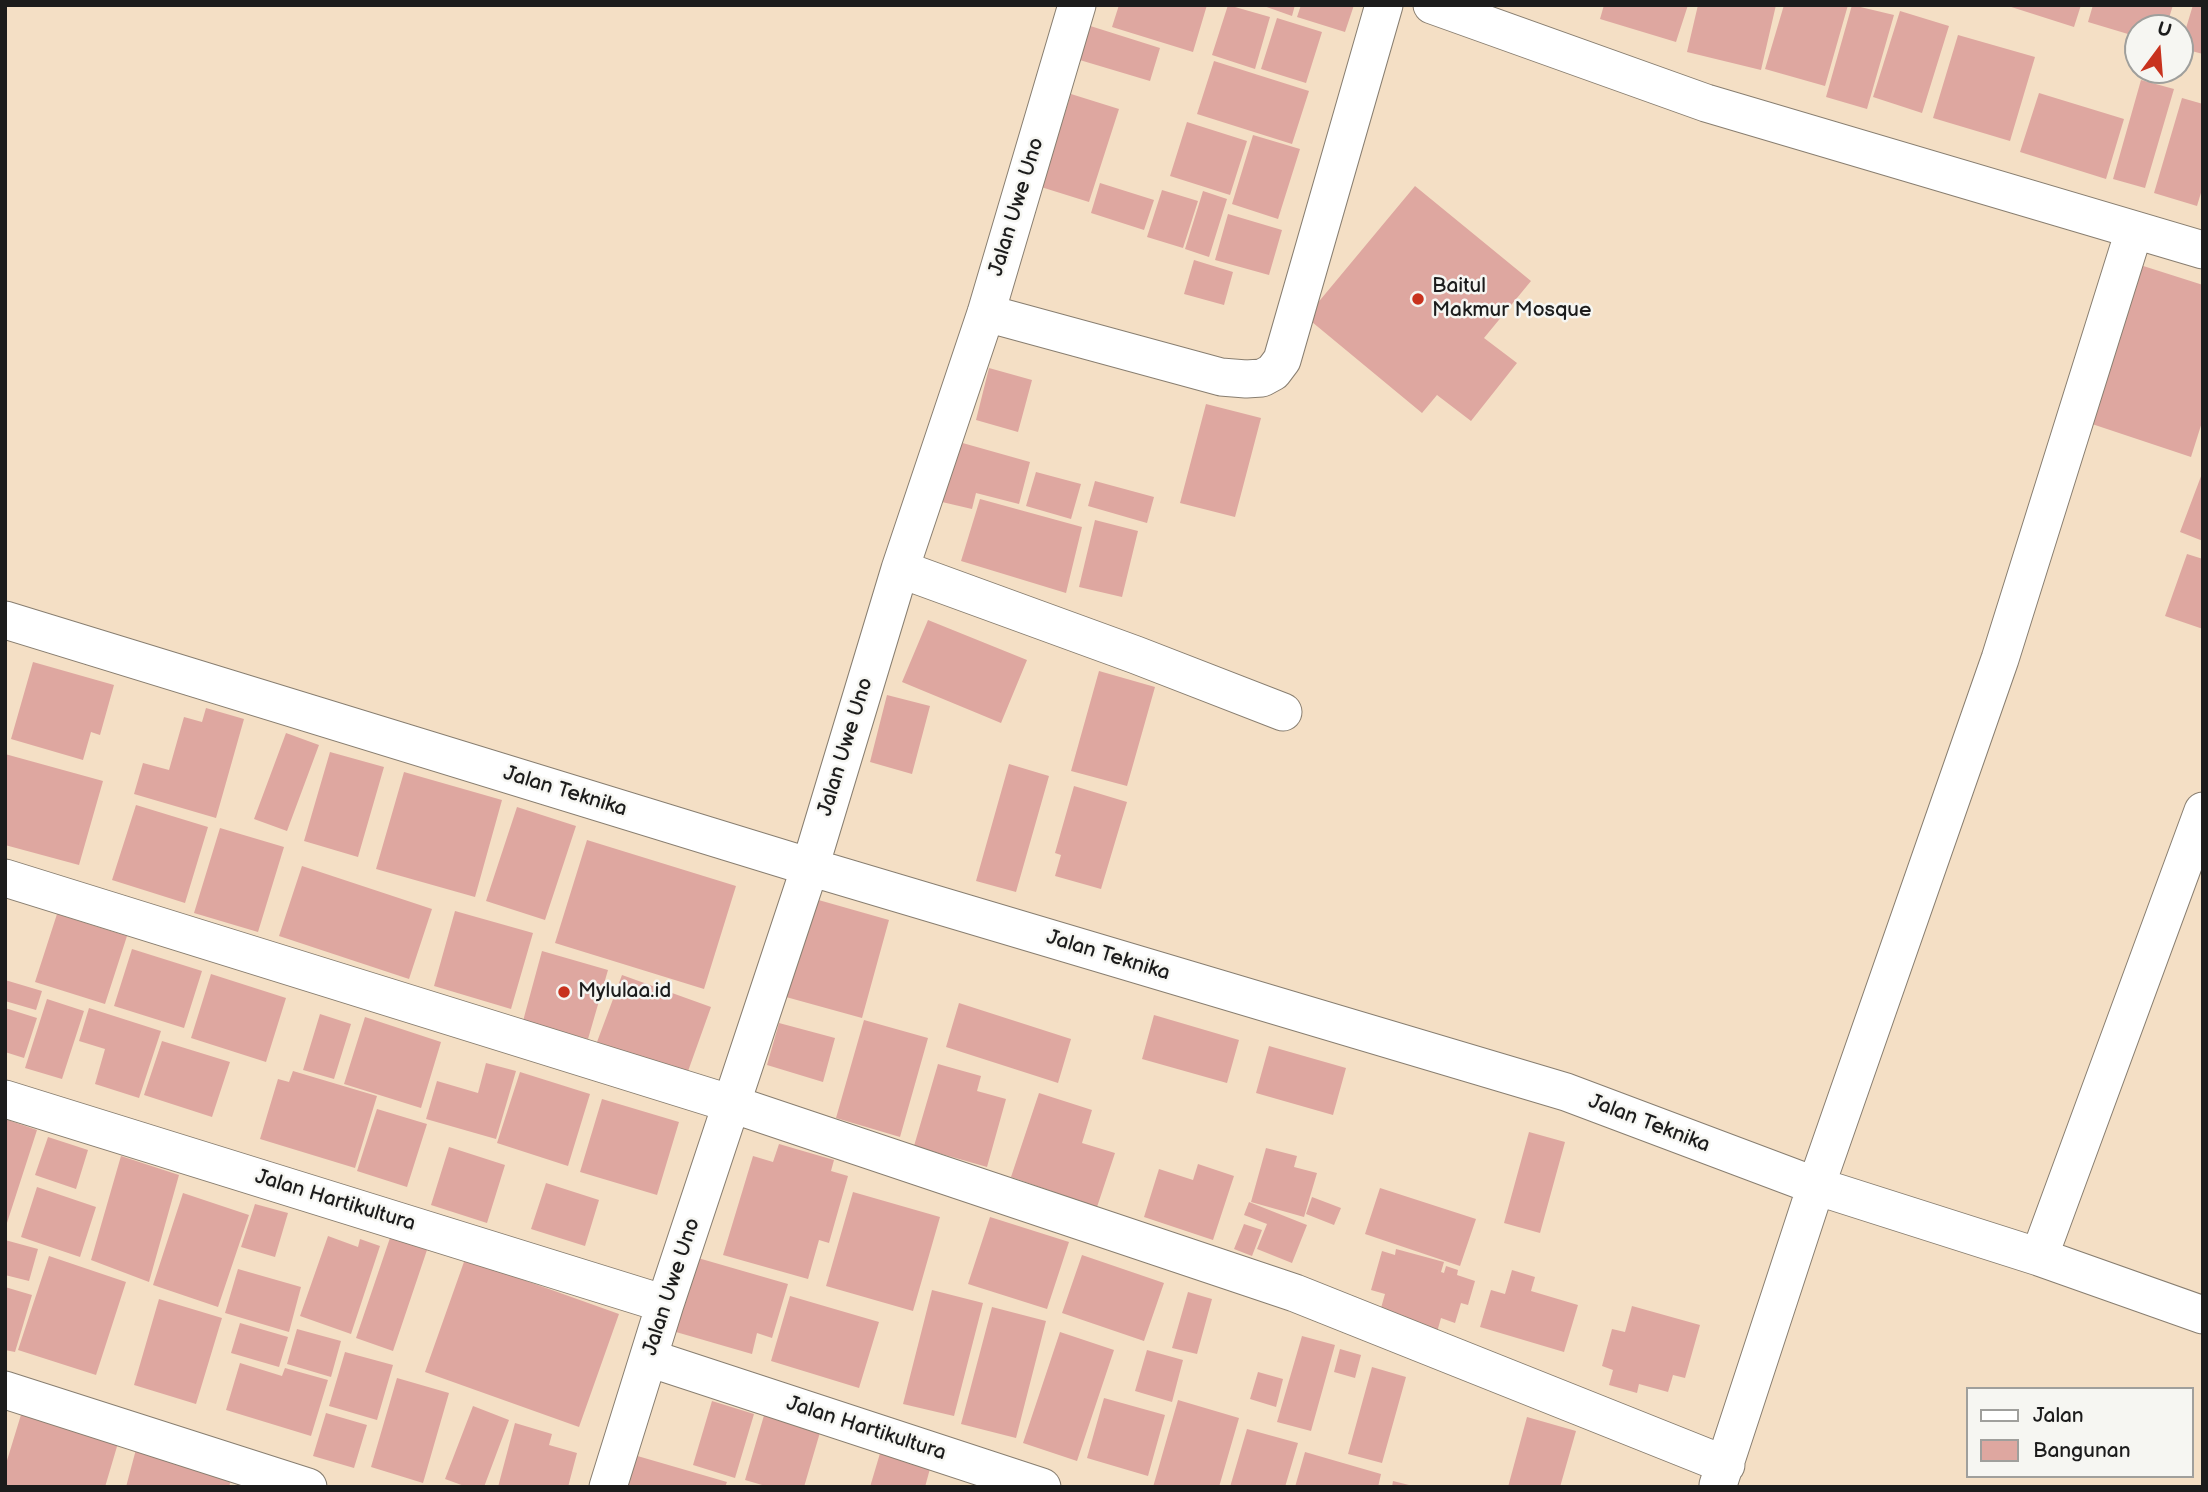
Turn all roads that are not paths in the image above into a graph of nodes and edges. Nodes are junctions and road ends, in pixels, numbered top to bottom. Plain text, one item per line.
1 (1077, 5) edge
2 (1384, 5) edge
3 (1432, 5) edge
4 (2134, 231) junction
5 (2203, 250) edge
6 (986, 313) junction
7 (900, 569) junction
8 (5, 620) edge
9 (1283, 712) dead end
10 (2203, 811) edge
11 (810, 867) junction
12 (5, 878) edge
13 (5, 1099) edge
14 (732, 1104) junction
15 (1816, 1186) junction
16 (2039, 1257) junction
17 (665, 1304) junction
18 (2203, 1315) edge
19 (649, 1358) junction
20 (5, 1390) edge
21 (1722, 1476) edge
22 (308, 1487) edge
23 (608, 1487) edge
24 (1042, 1487) edge

1 - 6 street, Jalan Uwe Uno
2 - 6 street
3 - 4 street
4 - 5 street
4 - 15 street
6 - 7 street, Jalan Uwe Uno
7 - 9 street
7 - 11 street, Jalan Uwe Uno
8 - 11 street, Jalan Teknika
10 - 16 street
11 - 14 street, Jalan Uwe Uno
11 - 15 street, Jalan Teknika
12 - 14 street
13 - 17 street, Jalan Hartikultura
14 - 17 street, Jalan Uwe Uno
14 - 21 street
15 - 16 street, Jalan Teknika
15 - 21 street
16 - 18 street, Jalan Teknika
17 - 19 street, Jalan Uwe Uno
19 - 23 street, Jalan Uwe Uno
19 - 24 street, Jalan Hartikultura
20 - 22 street

